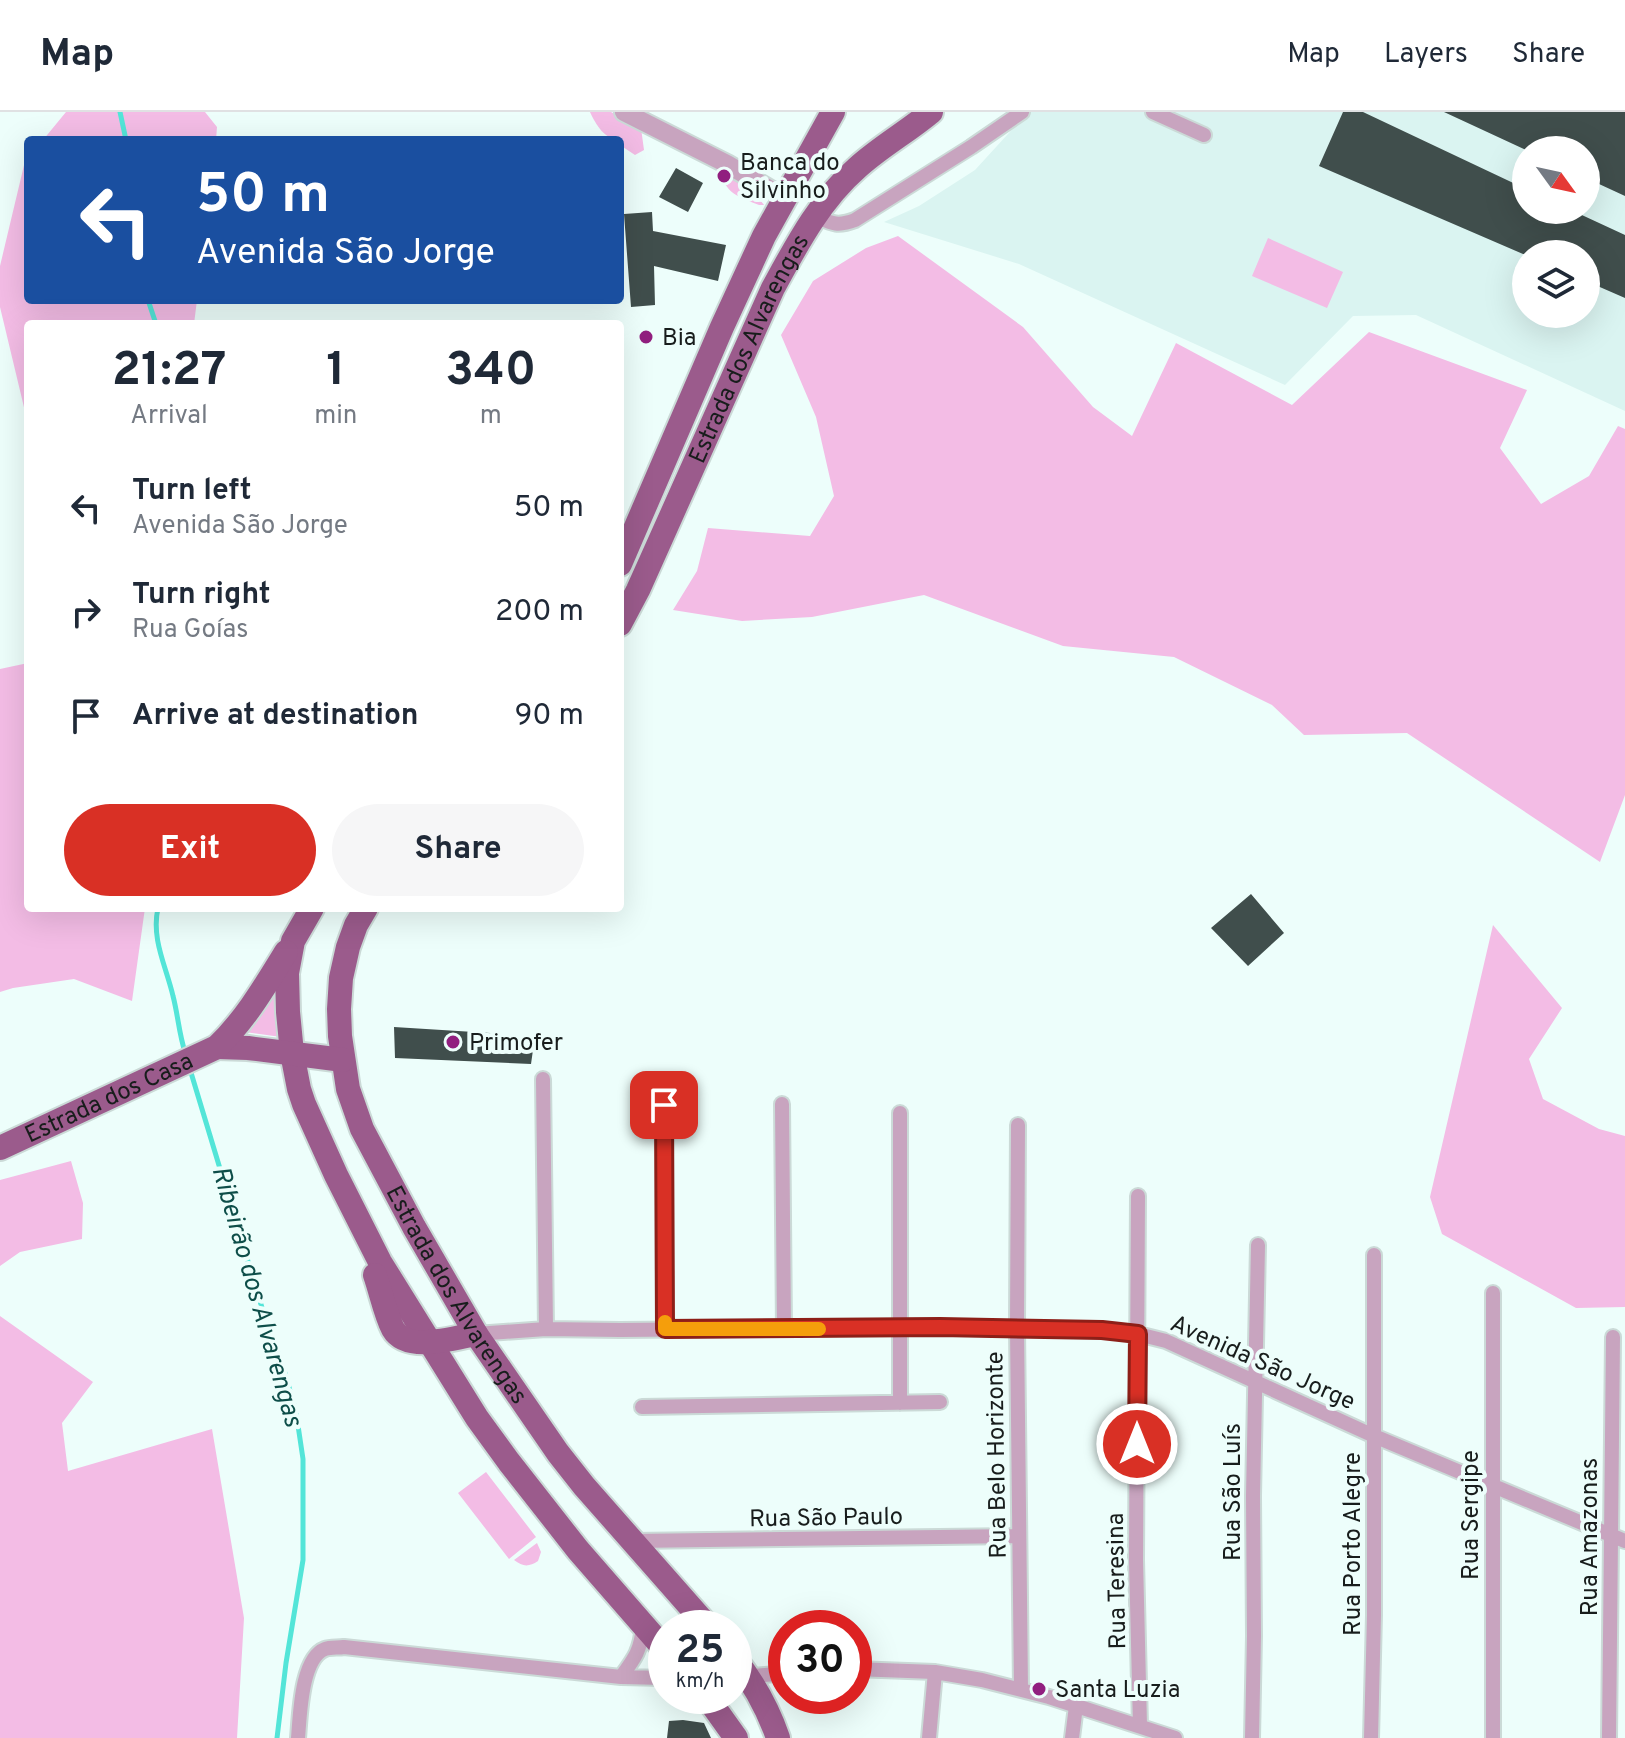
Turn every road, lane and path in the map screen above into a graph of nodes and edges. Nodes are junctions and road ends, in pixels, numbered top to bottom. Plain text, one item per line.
1 (624, 112) edge
2 (833, 112) edge
3 (931, 112) edge
4 (1022, 112) edge
5 (1153, 112) edge
6 (1204, 135) dead end
7 (784, 198) junction
8 (815, 216) junction
9 (624, 555) edge
10 (624, 616) edge
11 (310, 912) edge
12 (364, 912) edge
13 (293, 941) junction
14 (248, 1048) junction
15 (209, 1050) junction
16 (292, 1053) junction
17 (343, 1060) junction
18 (543, 1079) dead end
19 (299, 1089) junction
20 (782, 1104) dead end
21 (664, 1105) dead end
22 (900, 1113) dead end
23 (1018, 1125) dead end
24 (0, 1148) edge
25 (1138, 1196) dead end
26 (1258, 1245) dead end
27 (1374, 1255) dead end
28 (1493, 1293) dead end
29 (901, 1328) junction
30 (1017, 1328) junction
31 (546, 1329) junction
32 (665, 1329) junction
33 (784, 1329) junction
34 (476, 1334) junction
35 (1138, 1334) junction
36 (1613, 1337) dead end
37 (430, 1342) junction
38 (1255, 1381) junction
39 (940, 1402) dead end
40 (900, 1403) junction
41 (642, 1407) dead end
42 (1374, 1436) junction
43 (1492, 1484) junction
44 (1610, 1535) junction
45 (1019, 1536) junction
46 (633, 1541) junction
47 (1625, 1541) edge
48 (693, 1610) edge
49 (643, 1626) junction
50 (648, 1631) edge
51 (872, 1670) edge
52 (935, 1672) junction
53 (621, 1677) junction
54 (648, 1678) edge
55 (1021, 1689) junction
56 (752, 1690) edge
57 (1076, 1706) junction
58 (719, 1714) edge
59 (1140, 1726) junction
60 (298, 1738) edge
61 (736, 1738) edge
62 (778, 1738) edge
63 (929, 1738) edge
64 (1072, 1738) edge
65 (1175, 1738) edge
66 (1252, 1738) edge
67 (1371, 1738) edge
68 (1493, 1738) edge
69 (1609, 1738) edge

1 - 7 street
2 - 7 main road, Estrada dos Alvarengas
3 - 8 main road, Estrada dos Alvarengas
4 - 8 street
5 - 6 street
7 - 9 main road, Estrada dos Alvarengas
8 - 10 main road, Estrada dos Alvarengas
11 - 13 main road, Estrada dos Alvarengas
12 - 17 main road, Estrada dos Alvarengas
13 - 15 main road
13 - 16 main road, Estrada dos Alvarengas
14 - 15 main road
14 - 16 main road
14 - 19 main road
15 - 24 main road, Estrada dos Casa
16 - 17 main road
16 - 19 main road, Estrada dos Alvarengas
17 - 34 main road, Estrada dos Alvarengas
18 - 31 street
19 - 37 main road, Estrada dos Alvarengas
20 - 33 street
21 - 32 street
22 - 29 street
23 - 30 street, Rua Belo Horizonte
25 - 35 street, Rua Teresina
26 - 38 street, Rua São Luís
27 - 42 street, Rua Porto Alegre
28 - 43 street, Rua Sergipe
29 - 30 street, Avenida São Jorge
29 - 33 street, Avenida São Jorge
29 - 40 street
30 - 35 street, Avenida São Jorge
30 - 45 street, Rua Belo Horizonte
31 - 32 street, Avenida São Jorge
31 - 34 street, Avenida São Jorge
32 - 33 street, Avenida São Jorge
34 - 37 main road
34 - 46 main road, Estrada dos Alvarengas
35 - 38 street, Avenida São Jorge
35 - 59 street, Rua Teresina
36 - 44 street, Rua Amazonas
37 - 49 main road, Estrada dos Alvarengas
38 - 42 street, Avenida São Jorge
38 - 66 street, Rua São Luís
39 - 40 street
40 - 41 street
42 - 43 street, Avenida São Jorge
42 - 67 street, Rua Porto Alegre
43 - 44 street, Avenida São Jorge
43 - 68 street, Rua Sergipe
44 - 47 street, Avenida São Jorge
44 - 69 street, Rua Amazonas
45 - 46 street, Rua São Paulo
45 - 55 street, Rua Belo Horizonte
46 - 48 main road, Estrada dos Alvarengas
49 - 50 main road, Estrada dos Alvarengas
49 - 53 street
51 - 52 street
52 - 55 street
52 - 63 street
53 - 54 street
53 - 60 street
55 - 57 street
56 - 62 main road
57 - 59 street
57 - 64 street
58 - 61 main road
59 - 65 street

